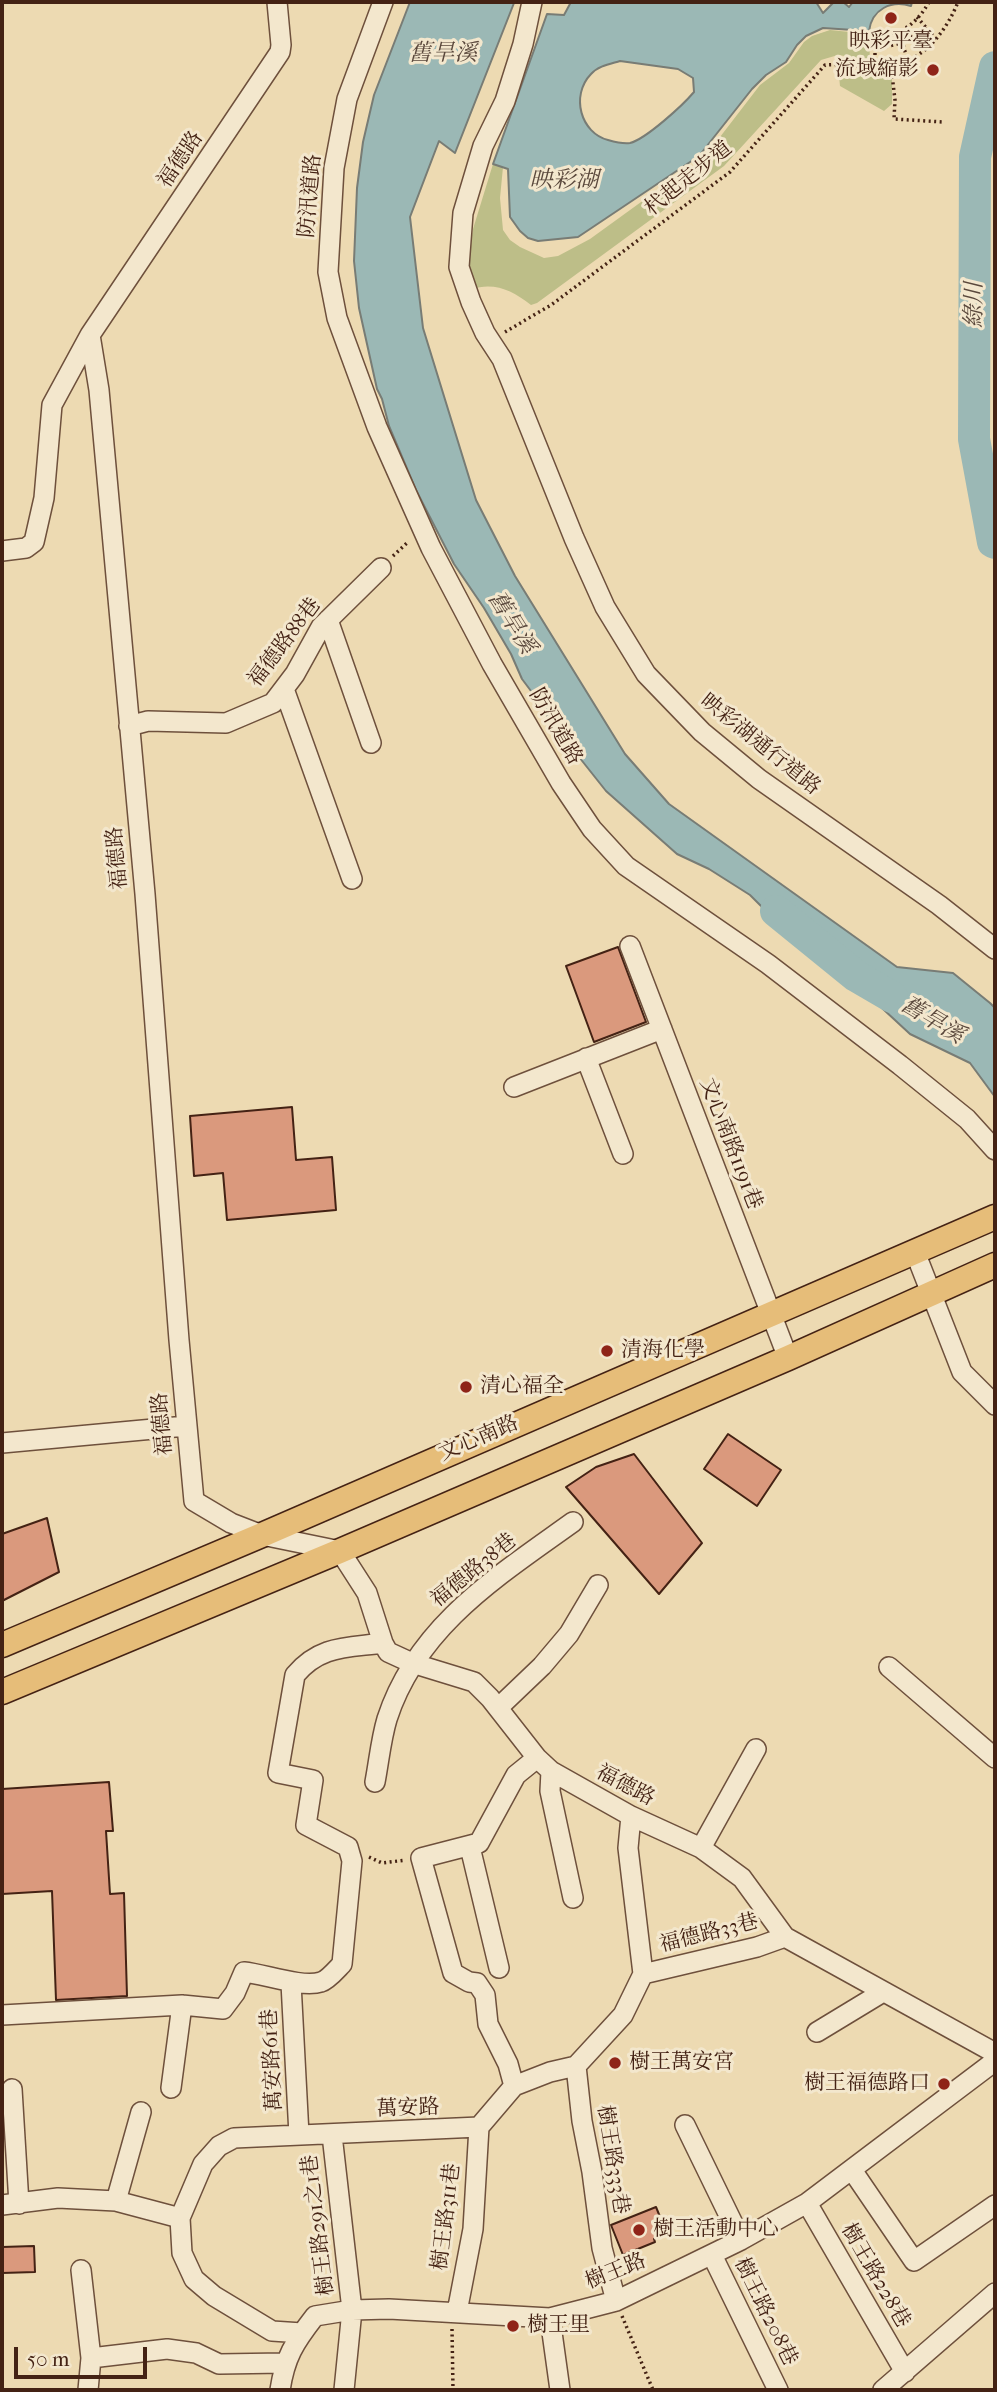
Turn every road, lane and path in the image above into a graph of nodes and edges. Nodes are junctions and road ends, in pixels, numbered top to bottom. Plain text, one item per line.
1 (277, 2) edge
2 (383, 2) edge
3 (531, 2) edge
4 (929, 2) edge
5 (958, 2) edge
6 (919, 17) junction
7 (926, 27) junction
8 (899, 31) junction
9 (936, 39) junction
10 (902, 43) junction
11 (875, 49) junction
12 (907, 59) junction
13 (875, 66) junction
14 (891, 66) junction
15 (943, 122) dead end
16 (90, 335) junction
17 (489, 340) junction
18 (422, 529) junction
19 (2, 551) edge
20 (381, 568) joint
21 (328, 620) junction
22 (284, 689) junction
23 (129, 726) junction
24 (371, 743) dead end
25 (352, 879) dead end
26 (630, 946) dead end
27 (995, 949) edge
28 (662, 1029) junction
29 (586, 1058) junction
30 (514, 1087) dead end
31 (995, 1150) edge
32 (623, 1154) dead end
33 (995, 1217) edge
34 (915, 1252) junction
35 (995, 1265) edge
36 (933, 1294) junction
37 (771, 1313) junction
38 (788, 1358) junction
39 (995, 1405) edge
40 (186, 1426) junction
41 (2, 1443) edge
42 (573, 1522) dead end
43 (262, 1535) junction
44 (340, 1551) junction
45 (598, 1585) dead end
46 (383, 1643) junction
47 (2, 1645) edge
48 (412, 1663) junction
49 (888, 1667) dead end
50 (2, 1692) edge
51 (498, 1708) junction
52 (756, 1749) dead end
53 (995, 1758) edge
54 (544, 1764) junction
55 (375, 1782) dead end
56 (631, 1816) junction
57 (348, 1847) junction
58 (470, 1847) junction
59 (702, 1848) junction
60 (421, 1858) junction
61 (573, 1898) dead end
62 (785, 1937) junction
63 (499, 1968) dead end
64 (643, 1974) junction
65 (291, 1983) junction
66 (883, 1992) junction
67 (182, 2006) junction
68 (2, 2015) edge
69 (817, 2032) dead end
70 (995, 2053) edge
71 (995, 2061) edge
72 (576, 2066) junction
73 (514, 2086) junction
74 (171, 2088) dead end
75 (12, 2089) dead end
76 (141, 2112) dead end
77 (685, 2125) dead end
78 (479, 2127) junction
79 (299, 2134) junction
80 (332, 2135) junction
81 (852, 2170) junction
82 (116, 2202) junction
83 (807, 2203) junction
84 (10, 2204) edge
85 (995, 2205) edge
86 (180, 2218) junction
87 (741, 2240) junction
88 (712, 2255) junction
89 (81, 2270) dead end
90 (995, 2293) edge
91 (616, 2301) junction
92 (352, 2310) junction
93 (457, 2312) junction
94 (550, 2318) junction
95 (302, 2333) junction
96 (91, 2358) junction
97 (284, 2363) junction
98 (905, 2372) junction
99 (88, 2390) edge
100 (280, 2390) edge
101 (344, 2390) edge
102 (453, 2390) edge
103 (560, 2390) edge
104 (653, 2390) edge
105 (778, 2390) edge
106 (883, 2390) edge

1 - 16 street, 福德路
2 - 18 street, 防汛道路
3 - 17 street, 映彩湖通行道路
4 - 6 path
5 - 9 path, 杙起走步道
6 - 7 path
6 - 8 path
7 - 9 path
7 - 10 path
8 - 10 path
8 - 11 path
9 - 12 path, 杙起走步道
10 - 11 path
10 - 12 path
11 - 13 path
12 - 14 path, 杙起走步道
13 - 14 path, 杙起走步道
13 - 17 path, 杙起走步道
14 - 15 path
16 - 19 street, 福德路
16 - 23 street, 福德路
17 - 27 street, 映彩湖通行道路
18 - 20 path
18 - 31 street, 防汛道路
20 - 21 street, 福德路88巷
21 - 22 street, 福德路88巷
21 - 24 street
22 - 23 street, 福德路88巷
22 - 25 street
23 - 40 street, 福德路
26 - 28 street, 文心南路1191巷
28 - 29 street
28 - 37 street, 文心南路1191巷
29 - 30 street
29 - 32 street
33 - 34 main road, 文心南路
34 - 36 street
34 - 37 main road, 文心南路
35 - 36 main road
36 - 38 main road
36 - 39 street
37 - 38 street, 文心南路1191巷
37 - 43 main road, 文心南路
38 - 44 main road
40 - 41 street
40 - 43 street, 福德路
42 - 48 street, 福德路38巷
43 - 44 street, 福德路
43 - 47 main road, 文心南路
44 - 46 street
44 - 50 main road
45 - 51 street
46 - 48 street, 福德路
46 - 57 street
48 - 51 street, 福德路
48 - 55 street, 福德路38巷
49 - 53 street
51 - 54 street, 福德路
52 - 59 street
54 - 56 street, 福德路
54 - 58 street
54 - 61 street
56 - 59 street, 福德路
56 - 64 street
57 - 60 path
57 - 65 street
58 - 60 street
58 - 63 street
59 - 62 street, 福德路
60 - 73 street
62 - 64 street, 福德路33巷
62 - 66 street, 福德路
64 - 72 street
65 - 67 street
65 - 79 street, 萬安路61巷
66 - 69 street
66 - 70 street, 福德路
67 - 68 street
67 - 74 street
71 - 81 street, 樹王路
72 - 73 street
72 - 91 street, 樹王路333巷
73 - 78 street
75 - 84 street
76 - 82 street
77 - 87 street
78 - 80 street, 萬安路
78 - 93 street, 樹王路311巷
79 - 80 street, 萬安路
79 - 86 street, 萬安路
80 - 92 street, 樹王路291之1巷
81 - 83 street, 樹王路
81 - 85 street
82 - 84 street
82 - 86 street
83 - 87 street, 樹王路
83 - 98 street, 樹王路228巷
86 - 95 street, 萬安路
87 - 88 street, 樹王路
88 - 91 street, 樹王路
88 - 105 street, 樹王路208巷
89 - 96 street
90 - 98 street
91 - 94 street, 樹王路
91 - 104 path
92 - 93 street, 樹王路
92 - 95 street, 樹王路
92 - 101 street, 樹王路291之1巷
93 - 94 street, 樹王路
93 - 102 path
94 - 103 street
95 - 97 street, 樹王路
96 - 97 street
96 - 99 street
97 - 100 street, 樹王路
98 - 106 street

